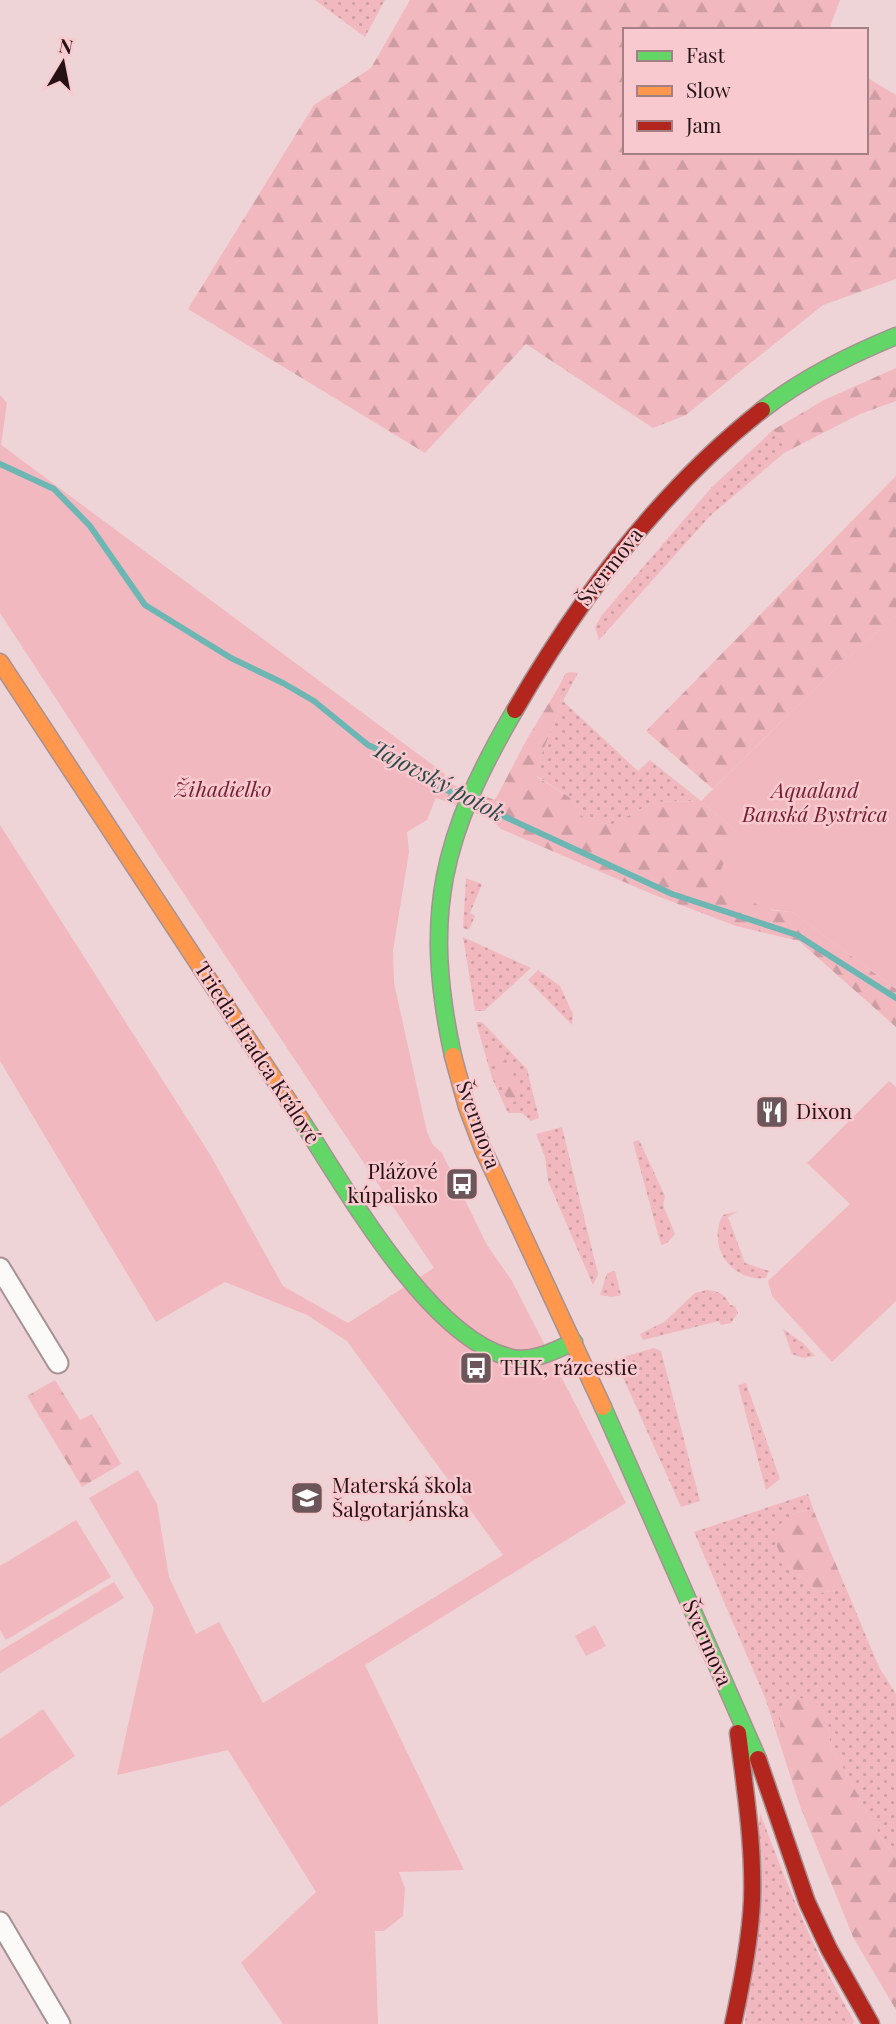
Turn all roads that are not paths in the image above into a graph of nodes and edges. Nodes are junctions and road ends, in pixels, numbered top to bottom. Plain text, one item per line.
1 (896, 336) edge
2 (0, 662) edge
3 (0, 1268) edge
4 (574, 1342) junction
5 (58, 1363) dead end
6 (735, 1707) junction
7 (0, 1922) edge
8 (60, 2024) edge
9 (733, 2024) edge
10 (871, 2024) edge

1 - 4 street, Švermova
2 - 4 street, Trieda Hradca Králové
3 - 5 street
4 - 6 street, Švermova
6 - 9 street
6 - 10 street, Švermova
7 - 8 street

